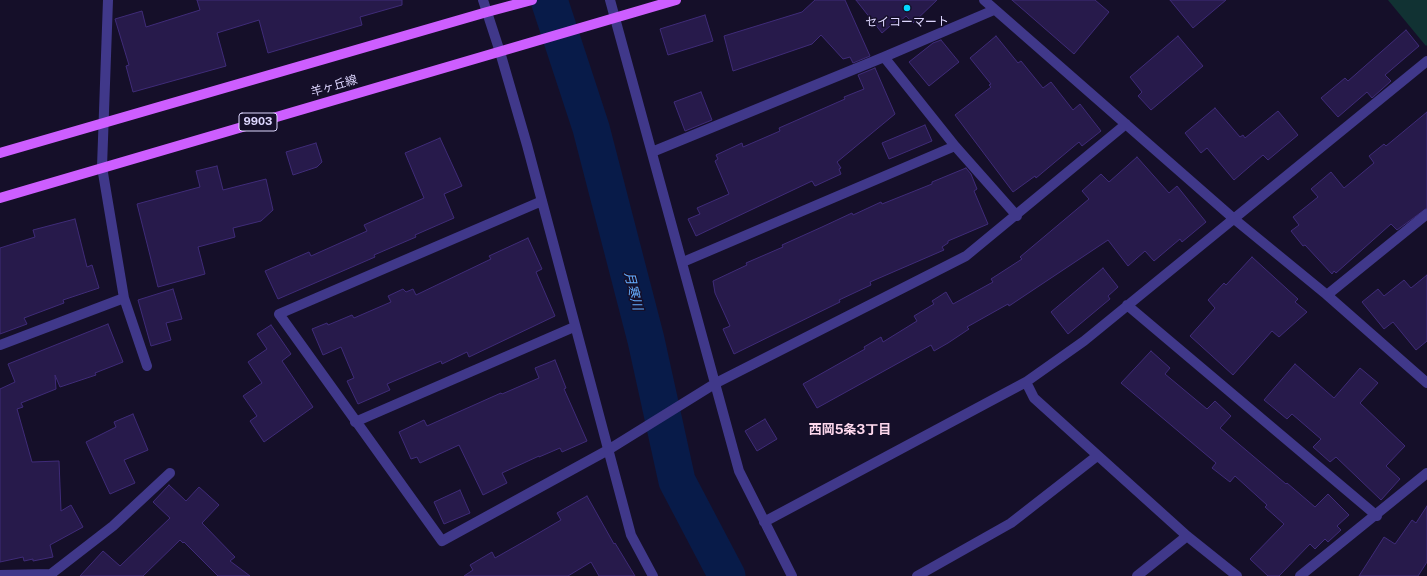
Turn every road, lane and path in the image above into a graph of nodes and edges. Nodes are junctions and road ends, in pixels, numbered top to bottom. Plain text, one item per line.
1 (108, 0) edge
2 (482, 0) edge
3 (532, 0) edge
4 (610, 0) edge
5 (676, 0) edge
6 (984, 0) edge
7 (994, 10) junction
8 (486, 12) junction
9 (615, 18) junction
10 (500, 52) junction
11 (884, 57) junction
12 (1427, 61) edge
13 (104, 123) junction
14 (1126, 124) junction
15 (956, 146) junction
16 (652, 152) junction
17 (0, 153) edge
18 (102, 167) junction
19 (0, 198) edge
20 (542, 201) junction
21 (1427, 214) edge
22 (1017, 216) junction
23 (1232, 218) junction
24 (682, 262) junction
25 (1327, 295) junction
26 (124, 298) junction
27 (1127, 305) junction
28 (574, 327) junction
29 (0, 345) edge
30 (147, 366) dead end
31 (1026, 382) junction
32 (1427, 382) edge
33 (716, 383) junction
34 (355, 422) junction
35 (608, 450) junction
36 (1097, 456) junction
37 (170, 473) dead end
38 (1427, 473) edge
39 (1376, 516) junction
40 (764, 522) junction
41 (1188, 536) junction
42 (0, 575) edge
43 (51, 575) edge
44 (653, 576) edge
45 (792, 576) edge
46 (917, 576) edge
47 (1137, 576) edge
48 (1237, 576) edge
49 (1300, 576) edge

1 - 13 street
2 - 8 street
3 - 8 main road
4 - 9 street
5 - 9 main road, 羊ヶ丘線 / 9903
6 - 7 street
7 - 11 street
7 - 14 street
8 - 10 street
8 - 13 main road
9 - 10 main road, 羊ヶ丘線 / 9903
9 - 16 street
10 - 18 main road, 羊ヶ丘線 / 9903
10 - 20 street
11 - 15 street
11 - 16 street
12 - 23 street
13 - 17 main road
13 - 18 street
14 - 22 street
14 - 23 street
15 - 22 street
15 - 24 street
16 - 24 street
18 - 19 main road, 羊ヶ丘線 / 9903
18 - 26 street
20 - 28 street
20 - 34 street
21 - 25 street
22 - 33 street
23 - 25 street
23 - 27 street
24 - 33 street
25 - 32 street
26 - 29 street
26 - 30 street
27 - 31 street
27 - 39 street
28 - 34 street
28 - 35 street
31 - 36 street
31 - 40 street
33 - 35 street
33 - 40 street
34 - 35 street
35 - 44 street
36 - 41 street
36 - 46 street
37 - 43 street
38 - 39 street
39 - 49 street
40 - 45 street
41 - 47 street
41 - 48 street
42 - 43 street

